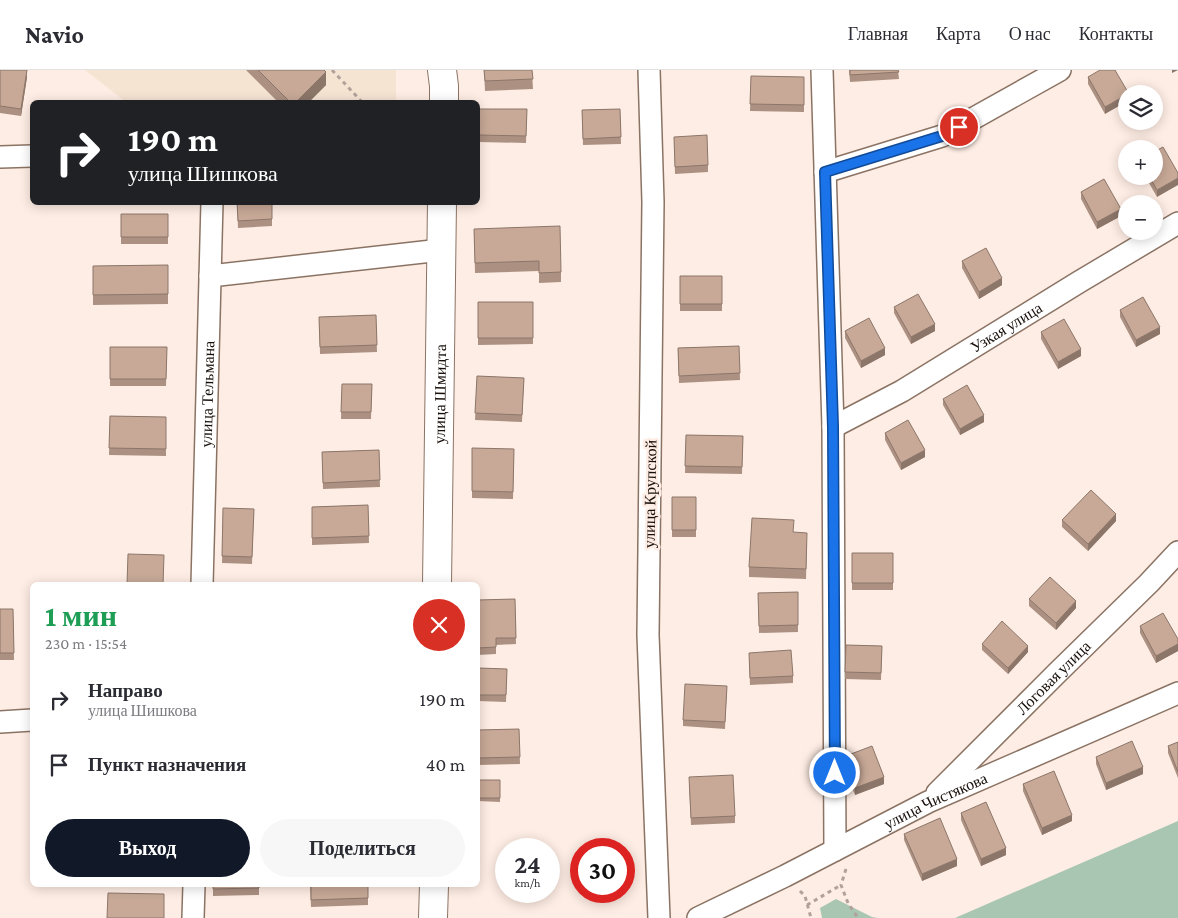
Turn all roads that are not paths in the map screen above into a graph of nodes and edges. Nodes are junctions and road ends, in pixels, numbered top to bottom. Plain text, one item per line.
1 (442, 70) edge
2 (649, 70) edge
3 (822, 70) edge
4 (1060, 70) edge
5 (444, 100) edge
6 (30, 156) edge
7 (0, 157) edge
8 (825, 172) junction
9 (212, 205) edge
10 (442, 205) edge
11 (1178, 223) edge
12 (441, 250) junction
13 (210, 276) junction
14 (833, 427) junction
15 (1178, 552) edge
16 (202, 582) edge
17 (437, 582) edge
18 (1178, 693) edge
19 (30, 720) edge
20 (0, 722) edge
21 (928, 802) junction
22 (835, 850) junction
23 (194, 887) edge
24 (434, 887) edge
25 (193, 918) edge
26 (433, 918) edge
27 (658, 918) edge
28 (698, 918) edge

1 - 5 main road
2 - 27 street, улица Крупской
3 - 8 street
4 - 8 street
6 - 7 street
8 - 14 street
9 - 13 street, улица Тельмана
10 - 12 main road, улица Шмидта
11 - 14 street, Узкая улица
12 - 13 street
12 - 17 main road, улица Шмидта
13 - 16 street, улица Тельмана
14 - 22 street
15 - 21 street, Логовая улица
18 - 21 street, улица Чистякова
19 - 20 street
21 - 22 street, улица Чистякова
22 - 28 street, улица Чистякова
23 - 25 street
24 - 26 main road

